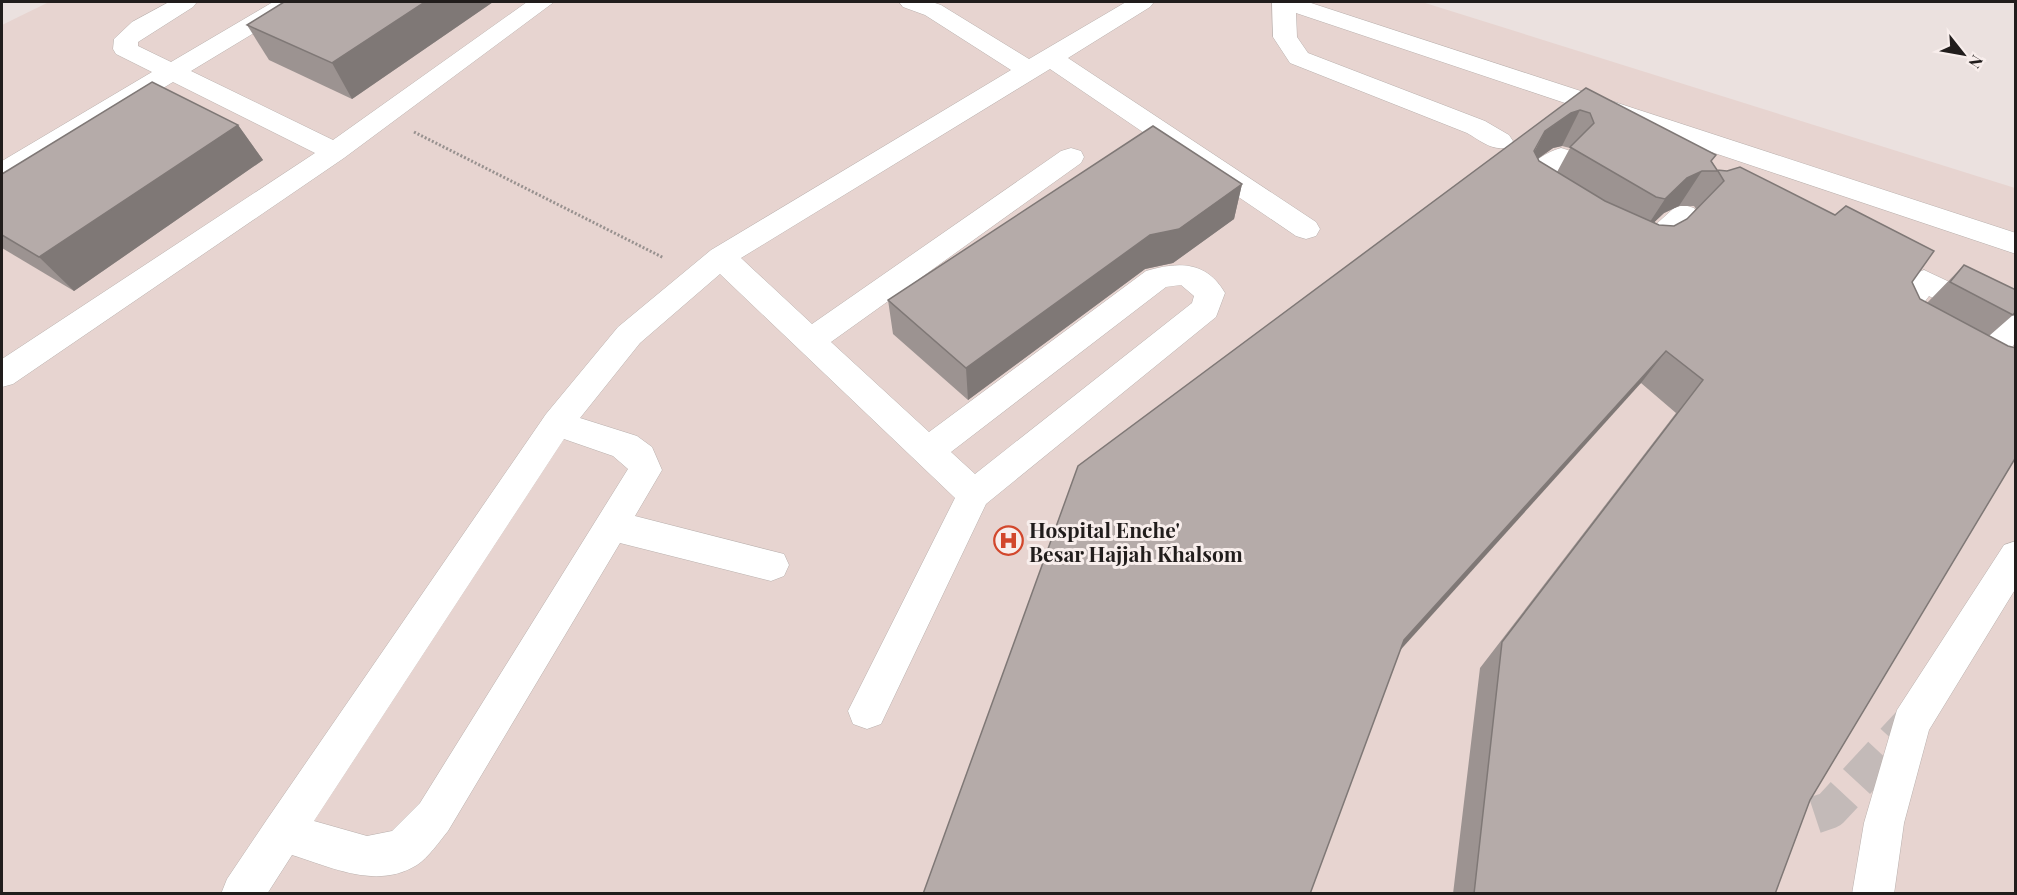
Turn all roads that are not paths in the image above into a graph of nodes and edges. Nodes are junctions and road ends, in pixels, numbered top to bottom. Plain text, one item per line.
1 (185, 2) edge
2 (289, 2) edge
3 (542, 2) edge
4 (911, 2) edge
5 (1142, 2) edge
6 (1285, 2) edge
7 (1039, 63) junction
8 (173, 72) junction
9 (1500, 141) dead end
10 (335, 152) junction
11 (1748, 155) junction
12 (1071, 157) dead end
13 (1561, 157) edge
14 (2, 173) edge
15 (1726, 176) edge
16 (1574, 213) edge
17 (1684, 215) edge
18 (1306, 229) dead end
19 (1614, 236) edge
20 (2016, 244) edge
21 (709, 266) junction
22 (2013, 320) edge
23 (811, 340) junction
24 (2, 375) edge
25 (557, 423) junction
26 (927, 452) junction
27 (974, 494) junction
28 (613, 526) junction
29 (2016, 556) edge
30 (771, 565) dead end
31 (867, 711) dead end
32 (282, 832) junction
33 (242, 894) edge
34 (1873, 894) edge

1 - 8 street
2 - 8 street
3 - 10 street
4 - 7 street
5 - 7 street
6 - 9 street
6 - 11 street
7 - 18 street
7 - 21 street
8 - 10 street
8 - 14 street
10 - 24 street
11 - 15 street
11 - 20 street
12 - 23 street
13 - 16 street
17 - 19 street
21 - 23 street
21 - 25 street
22 - 22 street
23 - 26 street
25 - 28 street
25 - 32 street
26 - 27 street
26 - 27 street
27 - 31 street
28 - 30 street
28 - 32 street
29 - 34 street
32 - 33 street

